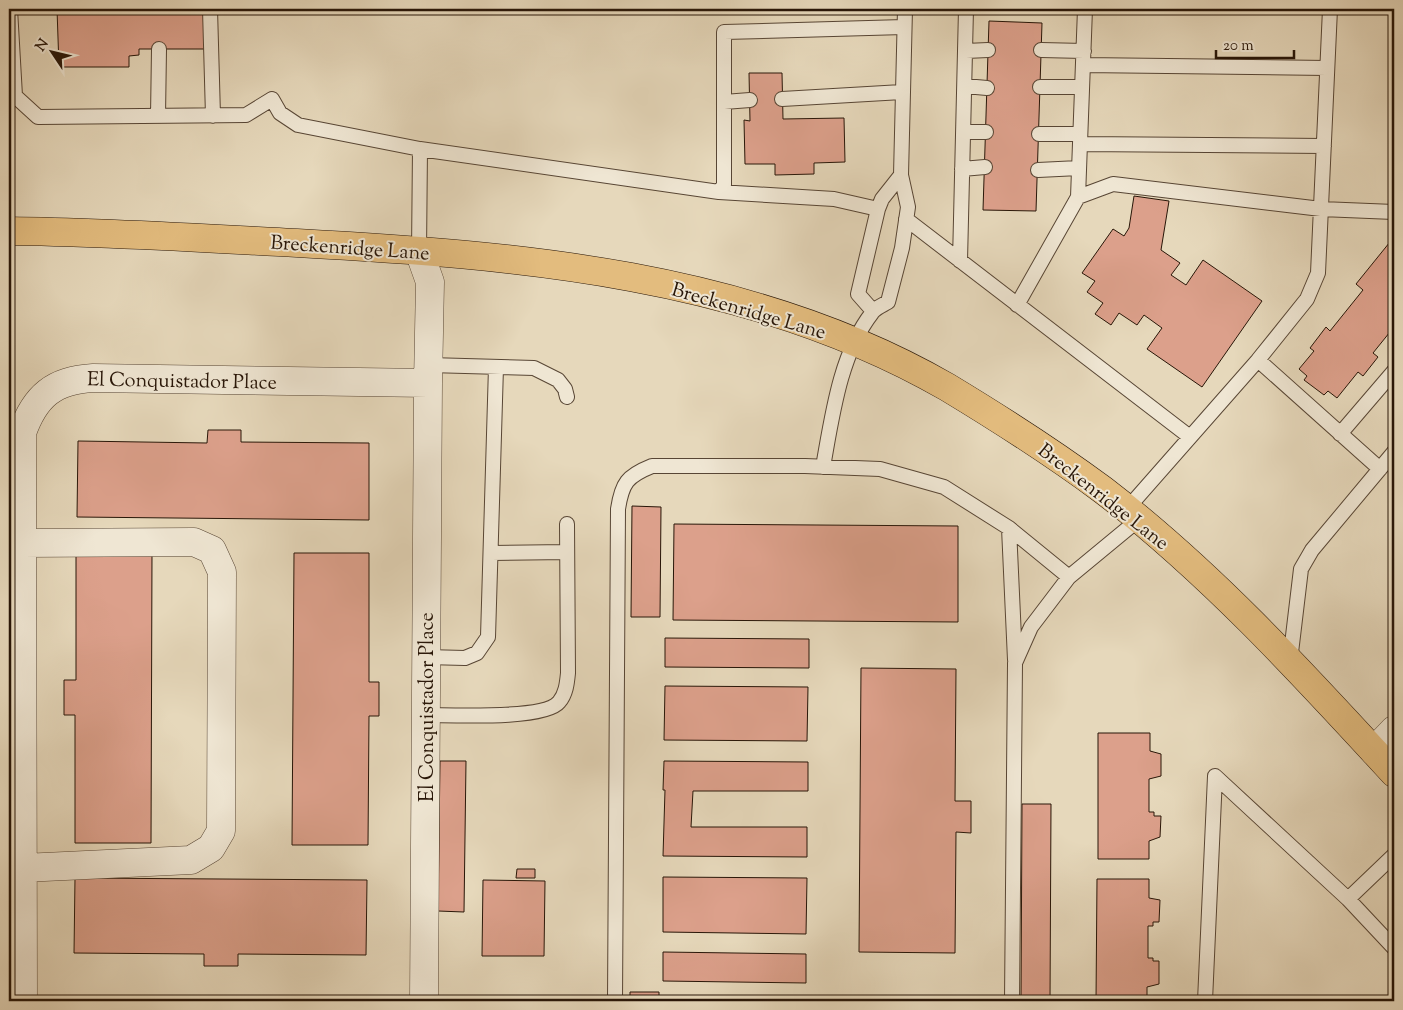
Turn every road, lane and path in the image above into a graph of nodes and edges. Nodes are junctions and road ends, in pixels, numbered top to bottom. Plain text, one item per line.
1 (10, 9) edge
2 (210, 9) edge
3 (905, 9) edge
4 (966, 9) edge
5 (1085, 9) edge
6 (1330, 9) edge
7 (904, 27) junction
8 (159, 49) dead end
9 (988, 50) dead end
10 (1041, 50) dead end
11 (966, 51) junction
12 (1084, 51) junction
13 (1083, 65) junction
14 (1327, 68) junction
15 (965, 86) junction
16 (1040, 87) dead end
17 (1082, 87) junction
18 (987, 88) dead end
19 (902, 92) junction
20 (782, 99) dead end
21 (750, 100) dead end
22 (724, 102) junction
23 (158, 116) junction
24 (213, 116) junction
25 (963, 132) junction
26 (986, 132) dead end
27 (1039, 134) dead end
28 (1080, 139) junction
29 (1324, 146) junction
30 (420, 149) junction
31 (985, 167) dead end
32 (1079, 168) junction
33 (962, 169) junction
34 (1038, 170) dead end
35 (901, 175) junction
36 (719, 192) junction
37 (1078, 198) junction
38 (878, 209) junction
39 (1321, 209) junction
40 (1394, 212) edge
41 (906, 219) junction
42 (9, 232) edge
43 (419, 251) junction
44 (960, 260) junction
45 (1018, 305) junction
46 (873, 311) junction
47 (856, 343) junction
48 (1258, 360) junction
49 (496, 366) junction
50 (1394, 371) edge
51 (428, 374) junction
52 (567, 397) dead end
53 (1340, 434) junction
54 (1190, 437) junction
55 (1394, 452) edge
56 (823, 467) junction
57 (1380, 469) junction
58 (1132, 515) junction
59 (567, 524) dead end
60 (1009, 528) junction
61 (22, 542) junction
62 (567, 552) junction
63 (491, 553) junction
64 (1069, 577) junction
65 (426, 657) junction
66 (1290, 662) junction
67 (1015, 663) junction
68 (426, 715) junction
69 (1394, 730) edge
70 (1374, 750) junction
71 (1394, 773) edge
72 (1394, 855) edge
73 (23, 868) junction
74 (1348, 899) junction
75 (1394, 948) edge
76 (23, 1001) edge
77 (424, 1001) edge
78 (615, 1001) edge
79 (1012, 1001) edge
80 (1205, 1001) edge

1 - 23 lane
2 - 24 lane
3 - 7 lane
4 - 11 lane
5 - 12 lane
6 - 14 lane
7 - 19 lane
7 - 22 lane
8 - 23 lane
9 - 11 lane
10 - 12 lane
11 - 15 lane
12 - 13 lane
13 - 14 lane
13 - 17 lane
14 - 29 lane
15 - 18 lane
15 - 25 lane
16 - 17 lane
17 - 28 lane
19 - 20 lane
19 - 35 lane
21 - 22 lane
22 - 36 lane
23 - 24 lane
24 - 30 lane
25 - 26 lane
25 - 33 lane
27 - 28 lane
28 - 29 lane
28 - 32 lane
29 - 39 lane
30 - 36 lane
30 - 43 lane
31 - 33 lane
32 - 34 lane
32 - 37 lane
33 - 44 lane
35 - 38 lane
35 - 41 lane
36 - 38 lane
37 - 39 lane
37 - 45 lane
38 - 46 lane
39 - 40 lane
39 - 48 lane
41 - 44 lane
41 - 46 lane
42 - 43 main road, Breckenridge Lane
43 - 47 main road, Breckenridge Lane
43 - 51 street, El Conquistador Place
44 - 45 lane
45 - 54 lane
46 - 47 lane
47 - 56 lane
47 - 58 main road, Breckenridge Lane
48 - 53 lane
48 - 54 lane
49 - 51 lane
49 - 52 lane
49 - 63 lane
50 - 53 lane
51 - 61 street, El Conquistador Place
51 - 65 street, El Conquistador Place
53 - 57 lane
54 - 58 lane
55 - 57 lane
56 - 60 lane
56 - 78 lane
57 - 66 lane
58 - 64 lane
58 - 66 main road, Breckenridge Lane
59 - 62 lane
60 - 64 lane
60 - 67 lane
61 - 73 street, El Conquistador Place
61 - 73 street
62 - 63 lane
62 - 68 lane
63 - 65 lane
64 - 67 lane
65 - 68 street, El Conquistador Place
66 - 70 main road, Breckenridge Lane
67 - 79 lane
68 - 77 street, El Conquistador Place
69 - 70 street
70 - 71 main road, Breckenridge Lane
72 - 74 lane
73 - 76 street, El Conquistador Place
74 - 75 lane
74 - 80 lane

